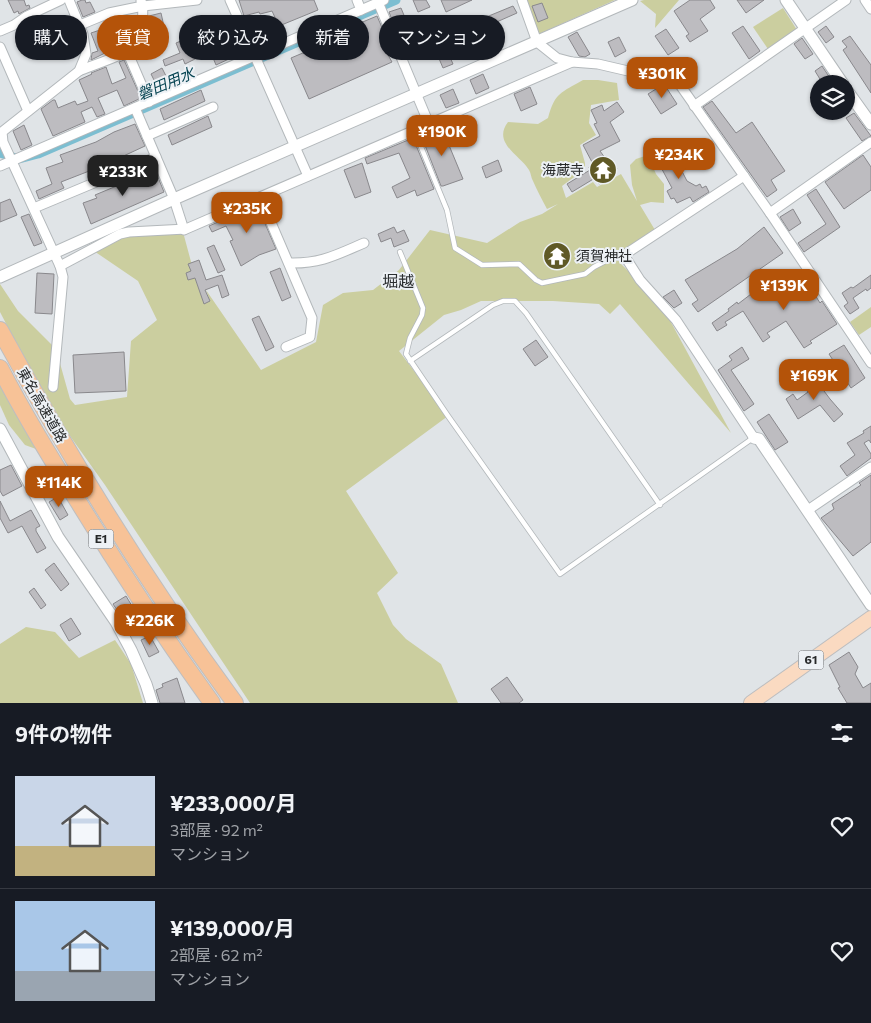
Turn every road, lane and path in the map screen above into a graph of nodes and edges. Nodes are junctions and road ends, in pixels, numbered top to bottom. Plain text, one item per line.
1 (61, 0) edge
2 (69, 0) edge
3 (197, 0) edge
4 (230, 0) edge
5 (358, 0) edge
6 (522, 0) edge
7 (632, 0) edge
8 (786, 0) edge
9 (846, 0) edge
10 (865, 0) edge
11 (381, 1) edge
12 (142, 3) edge
13 (871, 9) edge
14 (361, 10) junction
15 (76, 15) edge
16 (237, 15) edge
17 (87, 21) edge
18 (804, 29) junction
19 (0, 31) edge
20 (287, 42) edge
21 (537, 42) junction
22 (0, 47) edge
23 (84, 60) edge
24 (105, 60) edge
25 (131, 60) edge
26 (247, 60) edge
27 (258, 60) edge
28 (572, 62) junction
29 (79, 71) junction
30 (837, 75) edge
31 (416, 94) junction
32 (149, 102) junction
33 (855, 102) edge
34 (694, 106) junction
35 (212, 107) dead end
36 (135, 108) junction
37 (28, 111) junction
38 (429, 124) junction
39 (871, 124) edge
40 (414, 130) junction
41 (1, 134) edge
42 (147, 136) junction
43 (871, 142) edge
44 (296, 146) junction
45 (156, 157) junction
46 (13, 161) junction
47 (0, 166) edge
48 (308, 176) junction
49 (744, 176) junction
50 (260, 197) junction
51 (174, 199) junction
52 (34, 208) junction
53 (770, 213) junction
54 (184, 230) junction
55 (364, 243) dead end
56 (400, 252) dead end
57 (54, 253) junction
58 (626, 259) junction
59 (288, 263) junction
60 (60, 266) junction
61 (0, 278) edge
62 (0, 330) edge
63 (286, 347) dead end
64 (410, 361) junction
65 (871, 363) edge
66 (0, 368) edge
67 (53, 387) dead end
68 (0, 429) edge
69 (754, 438) junction
70 (871, 467) edge
71 (660, 505) junction
72 (808, 510) junction
73 (871, 605) edge
74 (871, 618) edge
75 (871, 628) edge
76 (152, 703) edge
77 (212, 703) edge
78 (235, 703) edge
79 (751, 703) edge
80 (764, 703) edge

1 - 19 street
2 - 15 street
3 - 12 street
4 - 16 street
5 - 14 street
6 - 21 street
7 - 21 street
8 - 18 street
9 - 18 street
10 - 13 street
11 - 14 street
11 - 31 street
12 - 17 street
14 - 20 street
18 - 30 street
18 - 34 street
21 - 28 street
21 - 31 street
22 - 37 street
23 - 29 street
24 - 29 street
25 - 32 street
26 - 32 street
27 - 44 street
28 - 34 street
28 - 38 street
29 - 37 street
31 - 38 street
31 - 44 street
32 - 36 street
33 - 39 street
34 - 49 street
35 - 42 street
36 - 42 street
36 - 46 street
37 - 41 street
38 - 40 street
40 - 48 street
40 - 58 lane
41 - 46 street
42 - 45 street
43 - 53 street
44 - 48 street
44 - 51 street
45 - 51 street
45 - 52 street
46 - 47 street
46 - 52 street
48 - 50 street
49 - 53 street
49 - 58 street
50 - 54 street
50 - 59 street
51 - 54 street
51 - 57 street
52 - 57 street
53 - 65 street
54 - 60 street
55 - 59 street
56 - 64 lane
57 - 60 street
57 - 61 street
58 - 69 street
59 - 63 street
60 - 67 street
62 - 78 highway, 東名高速道路 / E1
64 - 71 lane
64 - 71 lane
66 - 77 highway, 東名高速道路 / E1
68 - 76 street
69 - 71 lane
69 - 72 street
70 - 72 street
72 - 73 street
74 - 79 main road, 61
75 - 80 main road, 61

